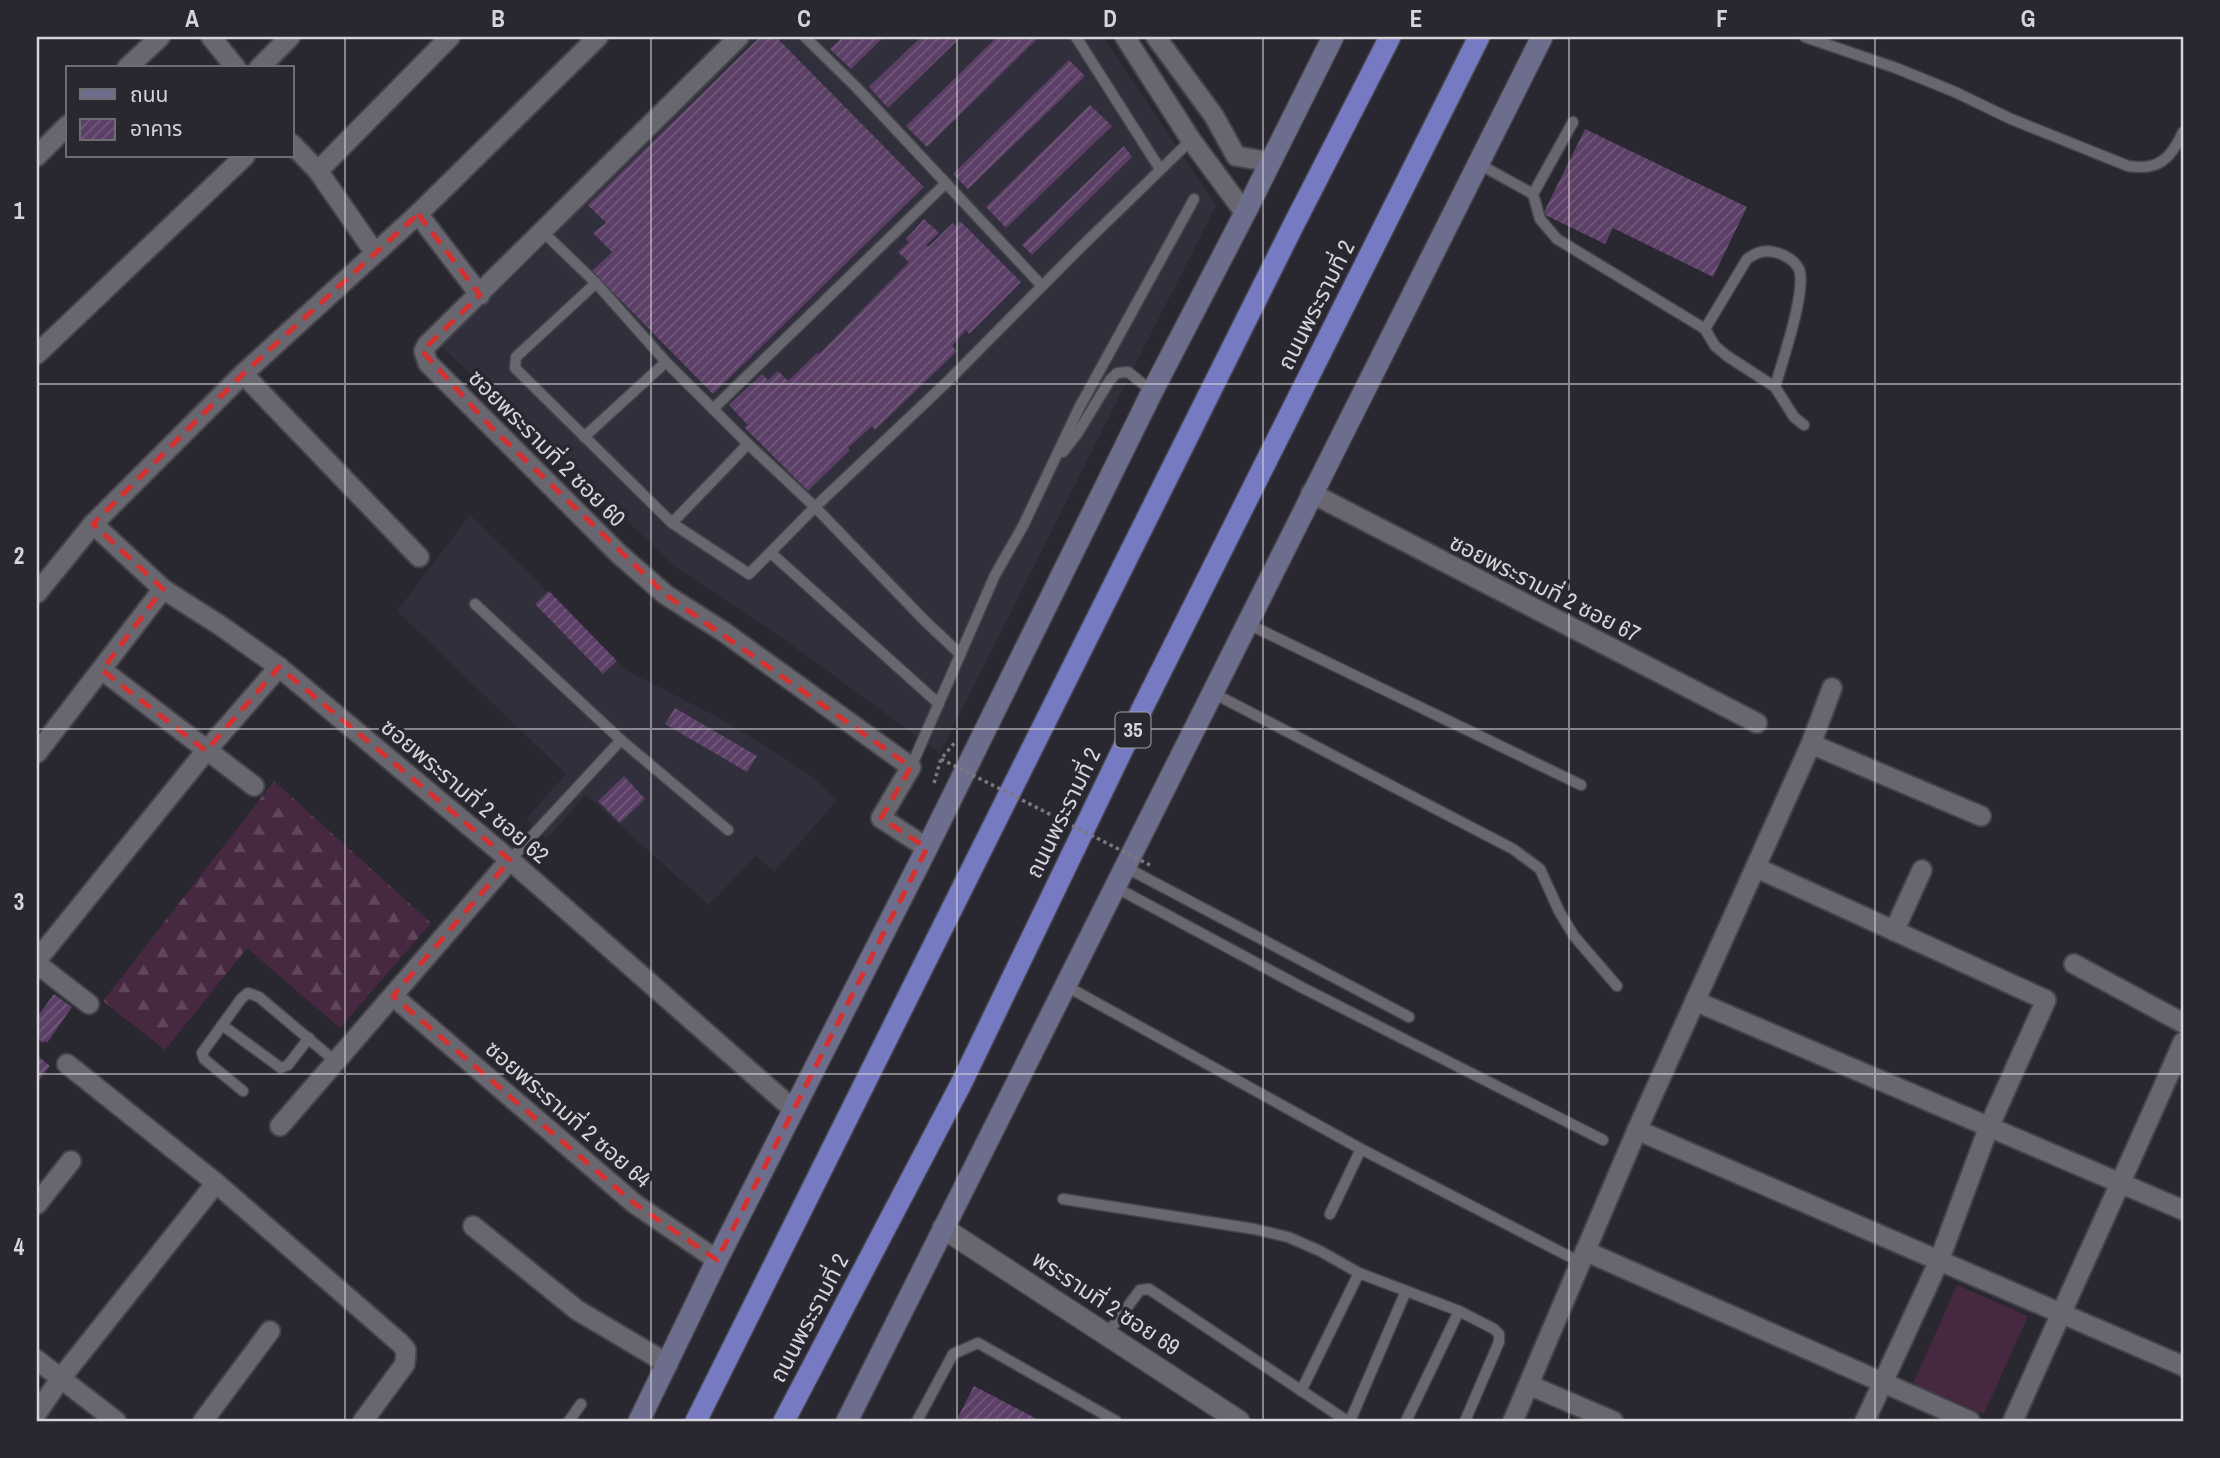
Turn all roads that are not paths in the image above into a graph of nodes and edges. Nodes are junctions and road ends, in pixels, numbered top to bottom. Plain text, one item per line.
1 (160, 37) edge
2 (211, 37) edge
3 (290, 37) edge
4 (450, 37) edge
5 (598, 37) edge
6 (739, 37) edge
7 (805, 37) edge
8 (1076, 37) edge
9 (1125, 37) edge
10 (1156, 37) edge
11 (1333, 37) edge
12 (1390, 37) edge
13 (1479, 37) edge
14 (1542, 37) edge
15 (1805, 37) edge
16 (129, 66) edge
17 (234, 66) edge
18 (261, 66) edge
19 (1573, 122) dead end
20 (66, 127) edge
21 (2183, 132) edge
22 (1191, 140) junction
23 (294, 146) edge
24 (37, 156) edge
25 (243, 158) edge
26 (1270, 162) junction
27 (1477, 163) junction
28 (1160, 169) junction
29 (318, 172) junction
30 (946, 183) junction
31 (1533, 194) junction
32 (1194, 199) dead end
33 (1245, 213) junction
34 (418, 214) junction
35 (542, 231) junction
36 (375, 253) junction
37 (596, 283) junction
38 (1042, 286) junction
39 (480, 295) junction
40 (1705, 329) junction
41 (37, 354) edge
42 (666, 362) junction
43 (243, 374) junction
44 (1775, 387) junction
45 (1152, 392) junction
46 (713, 409) junction
47 (1804, 425) dead end
48 (584, 437) junction
49 (748, 444) junction
50 (1051, 467) junction
51 (1311, 493) junction
52 (815, 507) junction
53 (672, 523) junction
54 (93, 524) junction
55 (771, 553) junction
56 (419, 557) dead end
57 (163, 589) junction
58 (37, 592) edge
59 (475, 604) dead end
60 (1246, 623) junction
61 (960, 653) junction
62 (278, 667) junction
63 (102, 670) junction
64 (1832, 688) dead end
65 (1211, 692) junction
66 (939, 704) junction
67 (1757, 723) dead end
68 (621, 740) junction
69 (1811, 744) junction
70 (206, 751) junction
71 (37, 752) edge
72 (911, 767) junction
73 (1581, 785) dead end
74 (254, 786) dead end
75 (1982, 816) dead end
76 (728, 830) dead end
77 (927, 848) junction
78 (510, 860) junction
79 (1125, 867) junction
80 (1756, 868) junction
81 (1922, 870) dead end
82 (1115, 887) junction
83 (1894, 931) junction
84 (2074, 964) dead end
85 (39, 970) edge
86 (1065, 986) junction
87 (1617, 986) dead end
88 (393, 996) junction
89 (1695, 1001) junction
90 (89, 1004) dead end
91 (1409, 1017) dead end
92 (2183, 1023) edge
93 (222, 1025) junction
94 (309, 1038) junction
95 (2183, 1042) edge
96 (335, 1061) junction
97 (67, 1064) dead end
98 (243, 1091) dead end
99 (794, 1110) junction
100 (280, 1126) dead end
101 (1988, 1129) junction
102 (1637, 1130) junction
103 (1604, 1140) dead end
104 (1361, 1149) junction
105 (71, 1161) dead end
106 (216, 1183) junction
107 (2122, 1183) junction
108 (1063, 1199) dead end
109 (37, 1204) edge
110 (2183, 1210) edge
111 (1330, 1214) dead end
112 (473, 1226) dead end
113 (943, 1228) junction
114 (1583, 1256) junction
115 (718, 1260) junction
116 (1939, 1261) junction
117 (1359, 1273) junction
118 (1406, 1291) junction
119 (1459, 1311) junction
120 (2061, 1312) junction
121 (270, 1331) dead end
122 (1106, 1335) junction
123 (37, 1360) edge
124 (668, 1364) junction
125 (2183, 1366) edge
126 (61, 1378) junction
127 (1883, 1382) junction
128 (1529, 1385) junction
129 (1301, 1391) junction
130 (581, 1404) dead end
131 (37, 1413) edge
132 (116, 1421) edge
133 (202, 1421) edge
134 (363, 1421) edge
135 (569, 1421) edge
136 (639, 1421) edge
137 (695, 1421) edge
138 (784, 1421) edge
139 (847, 1421) edge
140 (917, 1421) edge
141 (1116, 1421) edge
142 (1239, 1421) edge
143 (1348, 1421) edge
144 (1406, 1421) edge
145 (1465, 1421) edge
146 (1513, 1421) edge
147 (1613, 1421) edge
148 (1865, 1421) edge
149 (1970, 1421) edge
150 (2013, 1421) edge

1 - 16 street
2 - 17 street
3 - 18 street
4 - 29 street
5 - 34 street
6 - 35 street, ซอยพระรามที่ 2 ซอย 60
7 - 30 lane
8 - 28 lane
9 - 22 street
10 - 26 street
11 - 26 main road
12 - 137 highway
13 - 138 highway, ถนนพระรามที่ 2 / 35
14 - 27 main road, 35
15 - 21 lane
19 - 31 lane
20 - 24 street
22 - 28 lane
22 - 33 street
23 - 29 street
25 - 41 street
26 - 33 main road
27 - 31 lane
27 - 51 main road, 35
28 - 38 lane
29 - 36 street
30 - 38 lane
30 - 46 lane
31 - 40 lane
32 - 50 lane
33 - 45 main road
34 - 36 street
34 - 39 street
35 - 37 lane
35 - 39 street, ซอยพระรามที่ 2 ซอย 60
36 - 43 street
37 - 42 lane
37 - 48 lane
38 - 52 lane
39 - 72 street, ซอยพระรามที่ 2 ซอย 60
40 - 44 lane
40 - 44 lane
42 - 46 lane
42 - 48 lane
43 - 54 street
43 - 56 street
44 - 47 lane
45 - 50 lane
45 - 77 main road
46 - 49 lane
48 - 53 lane
49 - 52 lane
49 - 53 lane
50 - 61 lane
51 - 60 main road, 35
51 - 67 street, ซอยพระรามที่ 2 ซอย 67
52 - 55 lane
52 - 61 lane
53 - 55 lane
54 - 57 street, ซอยพระรามที่ 2 ซอย 62
54 - 58 street
55 - 66 lane
57 - 62 street, ซอยพระรามที่ 2 ซอย 62
57 - 63 street
59 - 68 lane
60 - 65 main road, 35
60 - 73 lane
61 - 66 lane
62 - 70 street
62 - 78 street, ซอยพระรามที่ 2 ซอย 62
63 - 70 street
63 - 71 street
64 - 69 street
65 - 79 main road, 35
65 - 87 lane
66 - 72 lane
68 - 76 lane
68 - 78 lane
69 - 75 street
69 - 80 street
70 - 74 street
70 - 85 street
72 - 77 street
77 - 99 main road
78 - 88 street
78 - 99 street, ซอยพระรามที่ 2 ซอย 62
79 - 82 main road, 35
79 - 91 lane
80 - 83 street
80 - 89 street
81 - 83 street
82 - 86 main road, 35
82 - 103 lane
83 - 101 street
84 - 92 street
85 - 90 street
86 - 104 lane
86 - 113 main road, 35
88 - 96 street
88 - 115 street, ซอยพระรามที่ 2 ซอย 64
89 - 101 street
89 - 102 street
93 - 94 lane
93 - 94 lane
93 - 98 lane
94 - 96 lane
95 - 107 street
96 - 100 street
97 - 106 street
99 - 115 main road
101 - 107 street
101 - 116 street
102 - 114 street
102 - 116 street
104 - 111 lane
104 - 114 lane
105 - 109 street
106 - 126 street
106 - 134 street
107 - 110 street
107 - 120 street
108 - 117 lane
112 - 124 street
113 - 122 street, พระรามที่ 2 ซอย 69
113 - 139 main road, 35
114 - 127 street
114 - 128 street
115 - 124 main road
116 - 120 street
116 - 127 street
117 - 118 lane
117 - 129 lane
118 - 119 lane
118 - 143 lane
119 - 144 lane
119 - 145 lane
120 - 125 street
120 - 150 street
121 - 133 street
122 - 129 lane
122 - 142 street, พระรามที่ 2 ซอย 69
123 - 126 street
124 - 136 main road
126 - 131 street
126 - 132 street
127 - 148 street
127 - 149 street
128 - 146 street
128 - 147 street
129 - 143 lane
130 - 135 lane
140 - 141 lane

